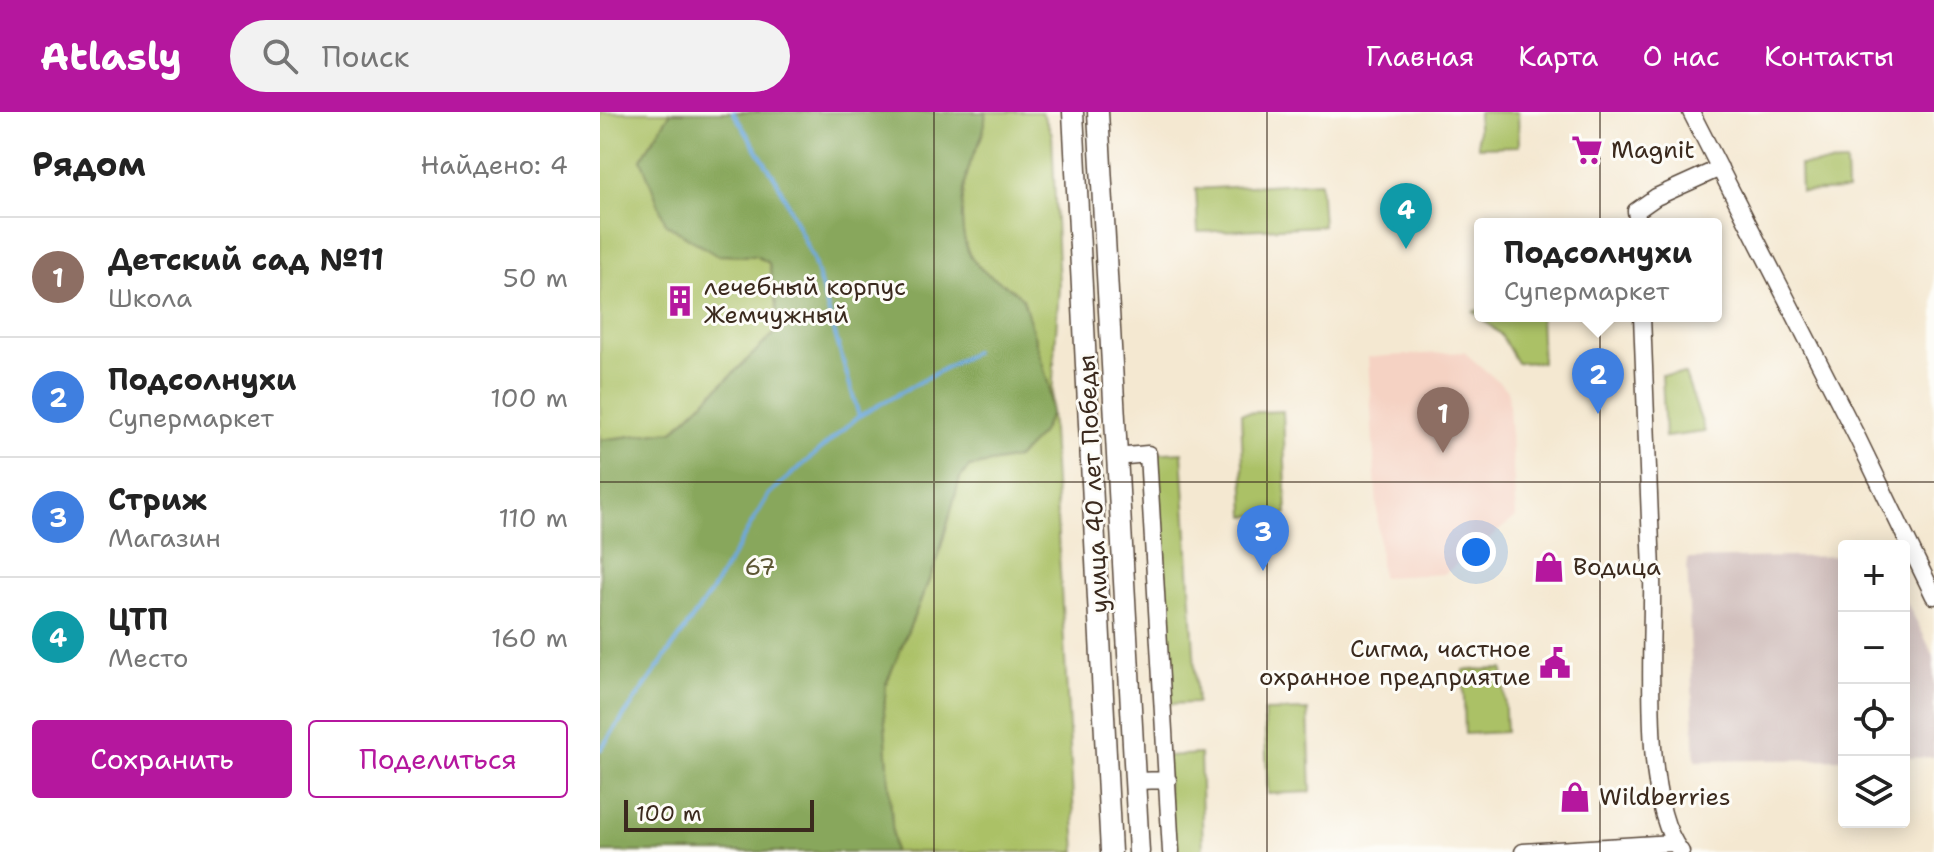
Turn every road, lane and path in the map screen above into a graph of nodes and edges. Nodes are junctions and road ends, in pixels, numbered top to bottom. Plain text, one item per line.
1 (1073, 112) edge
2 (1098, 112) edge
3 (1691, 112) edge
4 (1720, 168) junction
5 (1637, 218) edge
6 (1642, 322) edge
7 (1116, 457) junction
8 (1934, 596) edge
9 (1168, 780) junction
10 (1135, 781) junction
11 (1677, 847) edge
12 (1111, 852) edge
13 (1139, 852) edge
14 (1171, 852) edge
15 (1523, 852) edge

1 - 12 main road, улица 40 лет Победы
2 - 7 main road, улица 40 лет Победы
3 - 4 street
4 - 5 street
4 - 8 street
6 - 11 street
7 - 9 street
7 - 10 main road, улица 40 лет Победы
9 - 10 street
9 - 14 street
10 - 13 main road, улица 40 лет Победы
11 - 15 street

